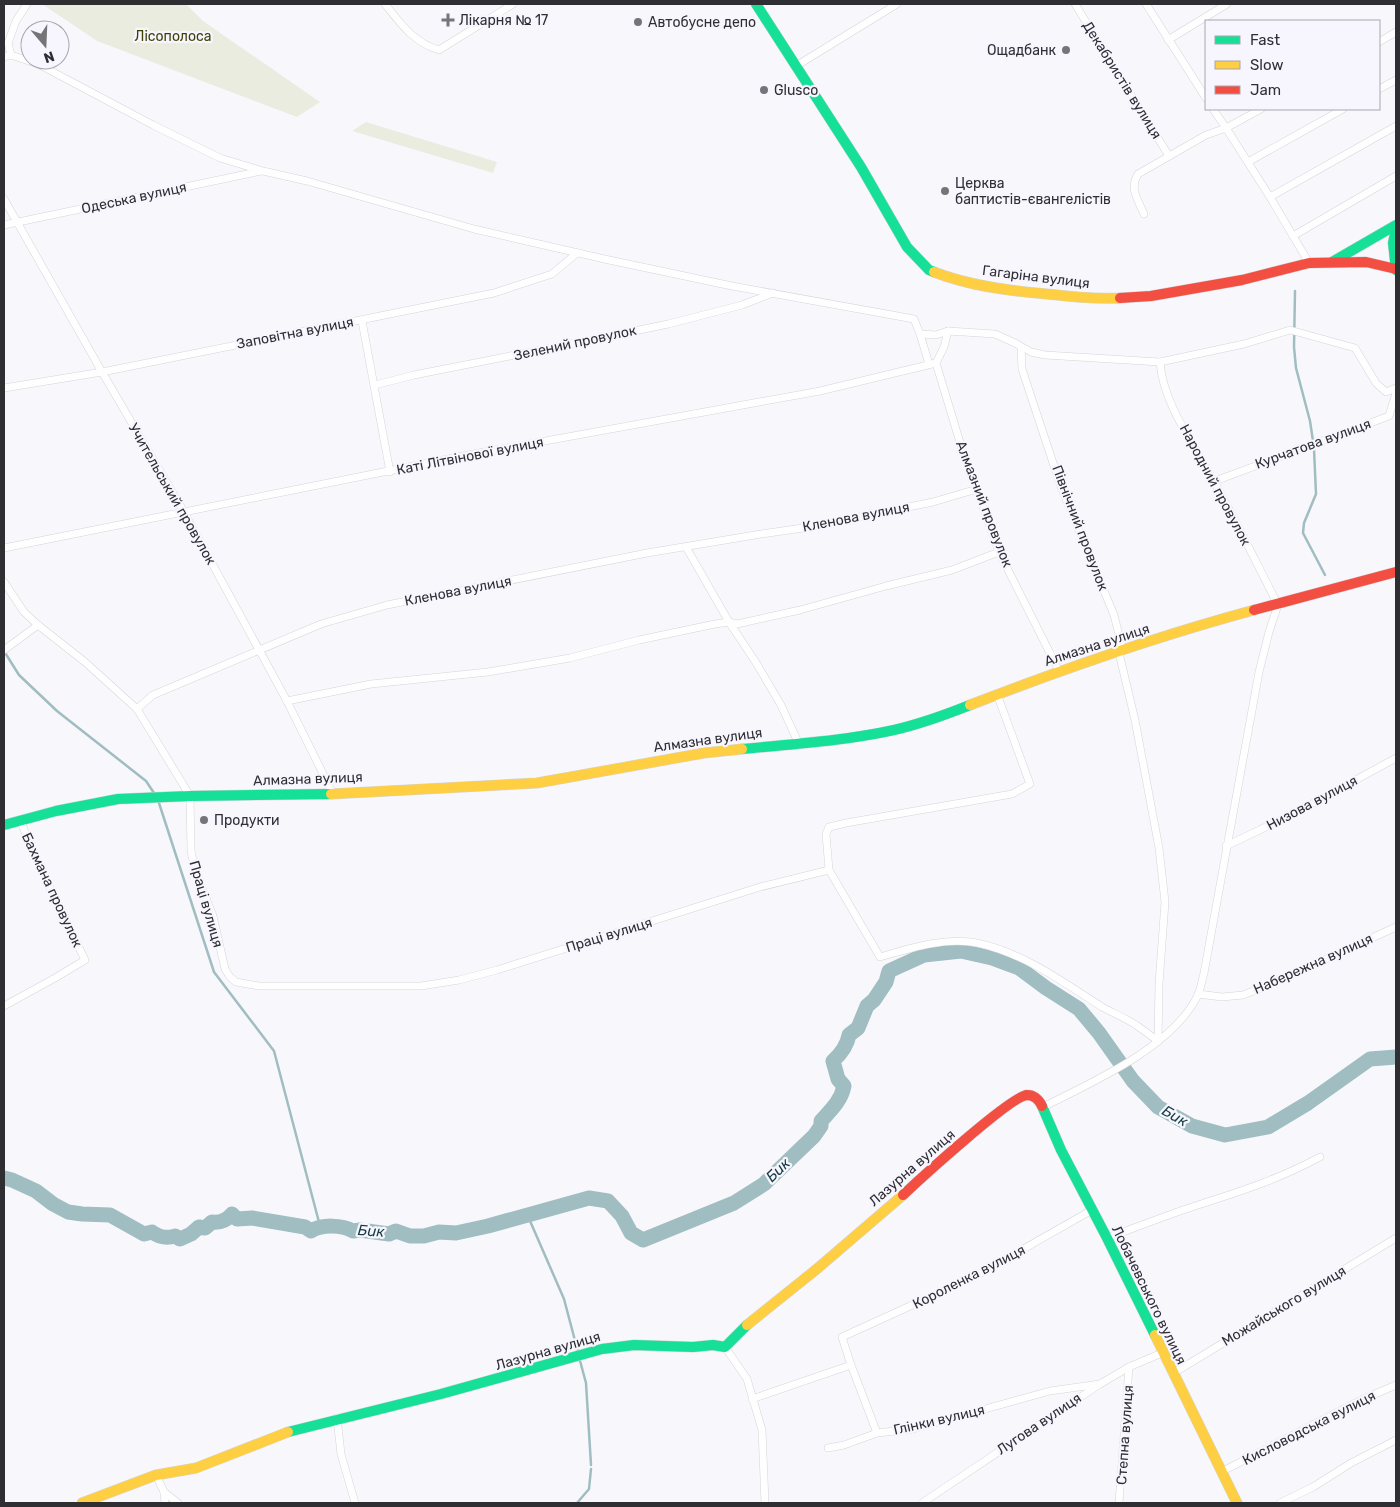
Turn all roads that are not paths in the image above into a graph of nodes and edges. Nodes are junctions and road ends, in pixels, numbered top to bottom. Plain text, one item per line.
1 (27, 4) edge
2 (384, 4) edge
3 (513, 4) edge
4 (756, 4) edge
5 (898, 4) edge
6 (1075, 4) edge
7 (1146, 4) edge
8 (1227, 4) edge
9 (1396, 32) edge
10 (1168, 40) junction
11 (1380, 41) edge
12 (8, 56) edge
13 (796, 66) junction
14 (1396, 80) edge
15 (1380, 88) edge
16 (1205, 96) edge
17 (1215, 110) edge
18 (1259, 110) edge
19 (1341, 110) edge
20 (1396, 126) edge
21 (1226, 128) junction
22 (1169, 156) junction
23 (1248, 162) junction
24 (263, 171) junction
25 (1396, 176) edge
26 (1270, 197) junction
27 (4, 199) edge
28 (1144, 214) dead end
29 (17, 222) junction
30 (4, 225) edge
31 (1396, 226) edge
32 (1293, 236) junction
33 (577, 253) junction
34 (1331, 262) junction
35 (1309, 263) junction
36 (1396, 269) edge
37 (773, 293) junction
38 (362, 321) junction
39 (948, 331) junction
40 (920, 334) junction
41 (1021, 347) junction
42 (1160, 362) junction
43 (933, 363) junction
44 (102, 372) junction
45 (374, 385) junction
46 (4, 388) edge
47 (1396, 388) edge
48 (1396, 392) edge
49 (390, 472) junction
50 (1215, 481) junction
51 (977, 489) junction
52 (184, 512) junction
53 (686, 547) junction
54 (4, 548) edge
55 (1000, 552) junction
56 (1396, 572) edge
57 (4, 582) edge
58 (1278, 605) junction
59 (729, 622) junction
60 (38, 625) junction
61 (4, 650) edge
62 (259, 651) junction
63 (1121, 652) junction
64 (1059, 671) junction
65 (997, 694) junction
66 (287, 701) junction
67 (136, 709) junction
68 (798, 742) junction
69 (1396, 758) edge
70 (333, 794) junction
71 (190, 796) junction
72 (21, 821) junction
73 (4, 826) edge
74 (1226, 846) junction
75 (829, 870) junction
76 (1396, 927) edge
77 (1198, 994) junction
78 (4, 1006) edge
79 (1158, 1041) junction
80 (1037, 1098) joint
81 (1043, 1107) junction
82 (1320, 1156) dead end
83 (1092, 1210) junction
84 (1107, 1238) junction
85 (1396, 1238) edge
86 (842, 1337) joint
87 (725, 1347) junction
88 (1162, 1353) junction
89 (851, 1365) junction
90 (1130, 1367) junction
91 (1172, 1374) junction
92 (1100, 1384) junction
93 (1396, 1384) edge
94 (752, 1399) junction
95 (337, 1418) junction
96 (877, 1433) junction
97 (1396, 1440) edge
98 (828, 1448) dead end
99 (1222, 1472) junction
100 (156, 1475) junction
101 (164, 1492) junction
102 (82, 1503) edge
103 (165, 1503) edge
104 (178, 1503) edge
105 (355, 1503) edge
106 (765, 1503) edge
107 (922, 1503) edge
108 (1120, 1503) edge
109 (1237, 1503) edge
110 (1280, 1503) edge

1 - 12 street
2 - 3 street
4 - 13 main road, Гагаріна вулиця
5 - 13 street
6 - 22 street, Декабристів вулиця
7 - 10 street
8 - 10 street
9 - 11 street
10 - 16 street
12 - 24 street
13 - 35 main road, Гагаріна вулиця
14 - 15 street
17 - 21 street
18 - 21 street
19 - 23 street
20 - 26 street
21 - 22 street
21 - 23 street
22 - 28 street
23 - 26 street
24 - 29 street, Одеська вулиця
24 - 33 street
25 - 32 street
26 - 32 street
27 - 29 street, Учительський провулок
29 - 30 street, Одеська вулиця
29 - 44 street, Учительський провулок
31 - 34 main road
31 - 36 main road
32 - 35 street
33 - 37 street
33 - 38 street, Заповітна вулиця
34 - 35 main road, Гагаріна вулиця
34 - 36 main road, Гагаріна вулиця
37 - 40 street
37 - 45 street, Зелений провулок
38 - 44 street, Заповітна вулиця
38 - 45 street
39 - 40 street
39 - 41 street
39 - 43 street
40 - 43 street, Алмазний провулок
41 - 42 street
41 - 63 street, Північний провулок
42 - 47 street
42 - 50 street, Народний провулок
43 - 49 street, Каті Літвінової вулиця
43 - 51 street, Алмазний провулок
44 - 46 street, Заповітна вулиця
44 - 52 street, Учительський провулок
45 - 49 street
48 - 50 street, Курчатова вулиця
49 - 52 street, Каті Літвінової вулиця
50 - 58 street, Народний провулок
51 - 53 street, Кленова вулиця
51 - 55 street, Алмазний провулок
52 - 54 street, Каті Літвінової вулиця
52 - 62 street, Учительський провулок
53 - 59 street
53 - 62 street, Кленова вулиця
55 - 59 street
55 - 64 street, Алмазний провулок
56 - 58 main road, Алмазна вулиця
57 - 60 street
58 - 63 main road, Алмазна вулиця
58 - 74 street
59 - 66 street
59 - 68 street
60 - 61 street
60 - 67 street
62 - 66 street, Учительський провулок
62 - 67 street, Кленова вулиця
63 - 64 main road, Алмазна вулиця
63 - 79 street, Північний провулок
64 - 65 main road, Алмазна вулиця
65 - 68 main road, Алмазна вулиця
65 - 75 street
66 - 70 street, Учительський провулок
67 - 71 street
68 - 70 main road, Алмазна вулиця
69 - 74 street, Низова вулиця
70 - 71 main road, Алмазна вулиця
71 - 72 main road, Алмазна вулиця
71 - 75 street, Праці вулиця
72 - 73 main road, Алмазна вулиця
72 - 78 street, Бахмана провулок
74 - 77 street
75 - 79 street
76 - 77 street, Набережна вулиця
77 - 79 street
79 - 81 street
80 - 81 main road, Лобачевського вулиця
80 - 87 main road, Лазурна вулиця
81 - 83 main road, Лобачевського вулиця
82 - 84 street
83 - 84 main road, Лобачевського вулиця
83 - 86 street, Короленка вулиця
84 - 88 main road, Лобачевського вулиця
85 - 91 street, Можайського вулиця
86 - 89 street, Глінки вулиця
87 - 94 street
87 - 95 main road, Лазурна вулиця
88 - 90 street, Лугова вулиця
88 - 91 main road, Лобачевського вулиця
89 - 94 street
89 - 96 street, Глінки вулиця
90 - 92 street, Лугова вулиця
90 - 108 street, Степна вулиця
91 - 99 main road, Лобачевського вулиця
92 - 96 street, Глінки вулиця
92 - 107 street, Лугова вулиця
93 - 99 street, Кисловодська вулиця
94 - 106 street
95 - 100 main road, Лазурна вулиця
95 - 105 street
96 - 98 street
97 - 110 street
99 - 109 main road, Лобачевського вулиця
100 - 101 street
100 - 102 main road, Лазурна вулиця
101 - 103 street
101 - 104 street

